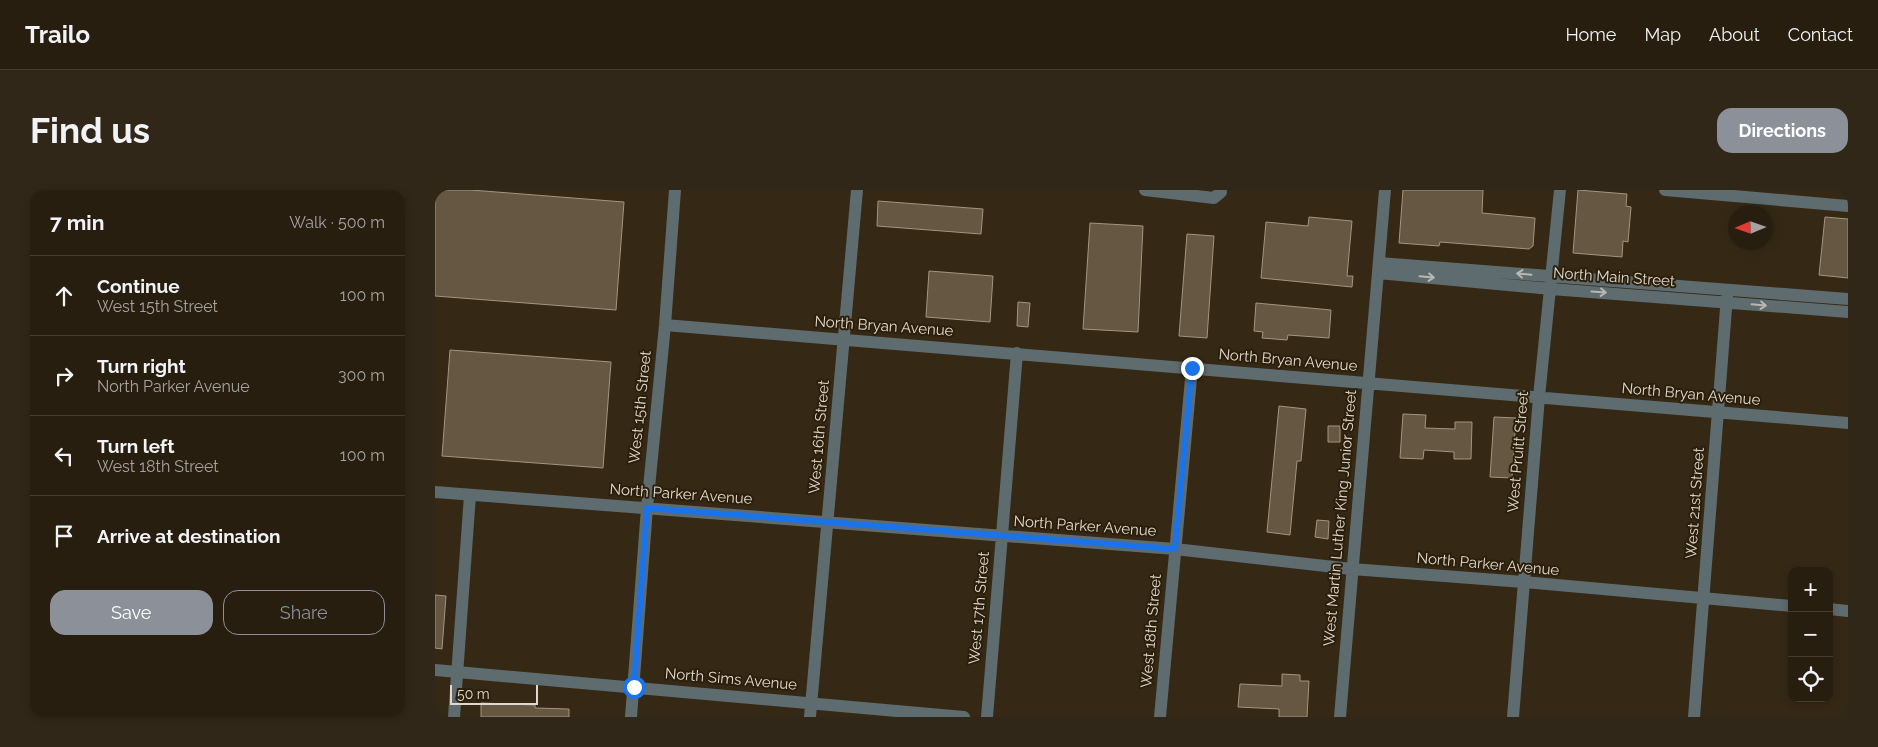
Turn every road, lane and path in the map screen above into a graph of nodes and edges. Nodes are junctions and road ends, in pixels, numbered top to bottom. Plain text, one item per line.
1 (675, 190) edge
2 (857, 190) edge
3 (1145, 190) edge
4 (1382, 190) edge
5 (1559, 190) edge
6 (1665, 190) edge
7 (1221, 192) dead end
8 (1848, 206) edge
9 (1379, 268) junction
10 (1551, 283) junction
11 (1727, 296) junction
12 (1848, 299) edge
13 (1848, 312) edge
14 (665, 325) junction
15 (843, 340) junction
16 (1017, 353) junction
17 (1192, 368) junction
18 (1368, 384) junction
19 (1539, 397) junction
20 (1719, 413) junction
21 (1848, 423) edge
22 (435, 492) edge
23 (470, 495) junction
24 (647, 508) junction
25 (828, 522) junction
26 (1002, 536) junction
27 (1175, 549) junction
28 (1352, 569) junction
29 (1523, 582) junction
30 (1704, 599) junction
31 (1788, 606) edge
32 (1833, 609) edge
33 (1848, 611) edge
34 (435, 670) edge
35 (457, 673) junction
36 (634, 687) junction
37 (811, 703) junction
38 (454, 717) edge
39 (631, 717) edge
40 (810, 717) edge
41 (964, 717) edge
42 (987, 717) edge
43 (1159, 717) edge
44 (1340, 717) edge
45 (1513, 717) edge
46 (1694, 717) edge

1 - 14 street, West 15th Street
2 - 15 street, West 16th Street
3 - 7 street
4 - 9 street, West Martin Luther King Junior Street
5 - 10 street, West Pruitt Street
6 - 8 street
9 - 10 street, North Main Street
9 - 18 street, West Martin Luther King Junior Street
10 - 11 street, North Main Street
10 - 19 street, West Pruitt Street
11 - 12 street, North Main Street
11 -> 13 street, North Main Street
11 - 20 street, West 21st Street
14 - 15 street, North Bryan Avenue
14 - 24 street, West 15th Street
15 - 16 street, North Bryan Avenue
15 - 25 street, West 16th Street
16 - 17 street, North Bryan Avenue
16 - 26 street, West 17th Street
17 - 18 street, North Bryan Avenue
17 - 27 street, West 18th Street
18 - 19 street, North Bryan Avenue
18 - 28 street, West Martin Luther King Junior Street
19 - 20 street, North Bryan Avenue
19 - 29 street, West Pruitt Street
20 - 21 street, North Bryan Avenue
20 - 30 street, West 21st Street
22 - 23 street, North Parker Avenue
23 - 24 street, North Parker Avenue
23 - 35 street
24 - 25 street, North Parker Avenue
24 - 36 street, West 15th Street
25 - 26 street, North Parker Avenue
25 - 37 street, West 16th Street
26 - 27 street, North Parker Avenue
26 - 42 street, West 17th Street
27 - 28 street, North Parker Avenue
27 - 43 street, West 18th Street
28 - 29 street, North Parker Avenue
28 - 44 street, West Martin Luther King Junior Street
29 - 30 street, North Parker Avenue
29 - 45 street, West Pruitt Street
30 - 31 street, North Parker Avenue
30 - 46 street, West 21st Street
32 - 33 street
34 - 35 street, North Sims Avenue
35 - 36 street, North Sims Avenue
35 - 38 street
36 - 37 street, North Sims Avenue
36 - 39 street, West 15th Street
37 - 40 street, West 16th Street
37 - 41 street, North Sims Avenue

